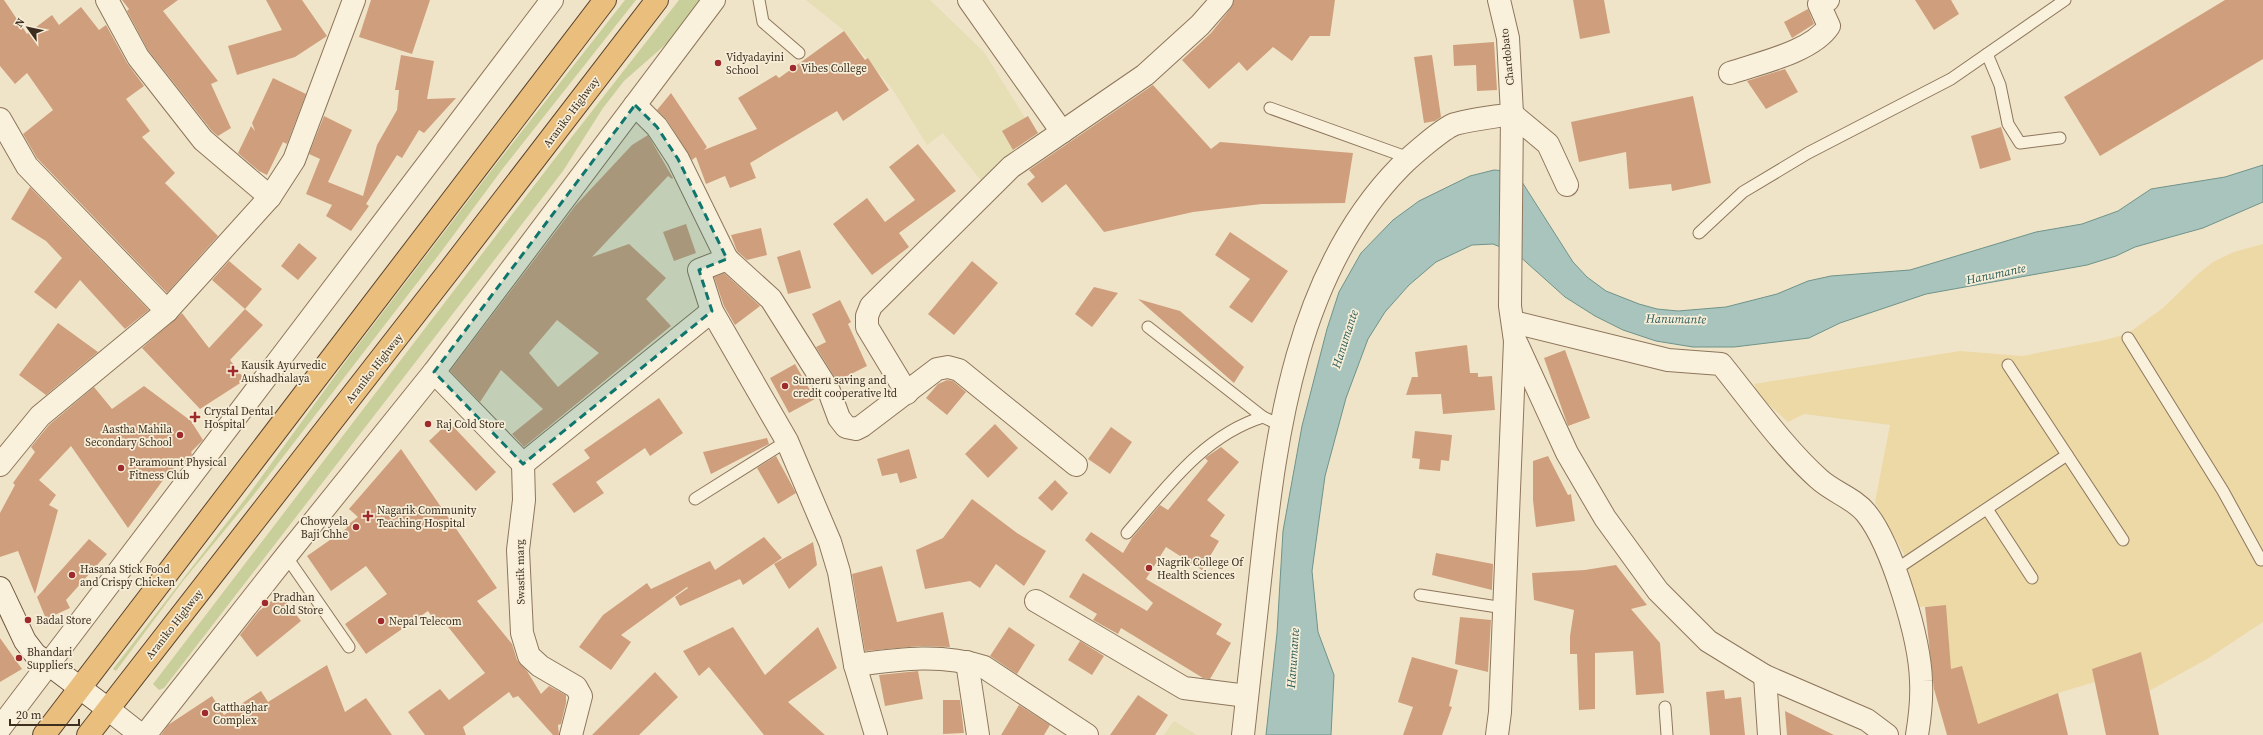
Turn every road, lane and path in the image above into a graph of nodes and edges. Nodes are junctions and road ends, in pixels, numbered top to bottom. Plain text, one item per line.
1 (107, 0) edge
2 (354, 0) edge
3 (552, 0) edge
4 (605, 0) edge
5 (657, 0) edge
6 (714, 0) edge
7 (758, 0) edge
8 (968, 0) edge
9 (1222, 0) edge
10 (1499, 0) edge
11 (1828, 0) edge
12 (2065, 0) edge
13 (799, 52) dead end
14 (1987, 54) junction
15 (1730, 73) dead end
16 (635, 105) junction
17 (1270, 108) dead end
18 (0, 119) edge
19 (1512, 122) junction
20 (1062, 132) junction
21 (2060, 138) dead end
22 (1409, 158) junction
23 (1566, 185) dead end
24 (270, 197) junction
25 (1699, 233) dead end
26 (727, 259) junction
27 (167, 311) junction
28 (712, 311) junction
29 (1148, 327) dead end
30 (1514, 332) junction
31 (2128, 338) dead end
32 (2008, 365) dead end
33 (434, 372) junction
34 (907, 393) junction
35 (1272, 421) junction
36 (787, 441) junction
37 (2067, 455) junction
38 (523, 464) junction
39 (0, 465) edge
40 (1076, 465) dead end
41 (696, 499) dead end
42 (1987, 509) junction
43 (1127, 532) dead end
44 (2123, 540) dead end
45 (286, 556) junction
46 (2261, 560) dead end
47 (1895, 570) junction
48 (2032, 578) dead end
49 (0, 588) edge
50 (1420, 595) dead end
51 (1036, 601) dead end
52 (1504, 608) junction
53 (349, 647) dead end
54 (967, 662) junction
55 (48, 665) junction
56 (855, 665) junction
57 (1765, 676) junction
58 (79, 687) junction
59 (1247, 696) junction
60 (1665, 707) dead end
61 (108, 708) junction
62 (0, 728) edge
63 (44, 735) edge
64 (88, 735) edge
65 (141, 735) edge
66 (145, 735) edge
67 (571, 735) edge
68 (876, 735) edge
69 (978, 735) edge
70 (1087, 735) edge
71 (1243, 735) edge
72 (1497, 735) edge
73 (1667, 735) edge
74 (1769, 735) edge
75 (1887, 735) edge
76 (1917, 735) edge

1 - 24 street
2 - 24 street
3 - 55 street
4 - 58 highway
5 - 61 highway, Araniko Highway
6 - 16 street
7 - 13 lane
8 - 20 street
9 - 20 street
10 - 19 street, Chardobato
11 - 15 street
12 - 14 lane
14 - 21 lane
14 - 25 lane
16 - 26 street
16 - 33 street
17 - 22 lane
18 - 27 street
19 - 22 street
19 - 23 street
19 - 30 street, Chardobato
20 - 34 street
22 - 35 street
24 - 27 street
26 - 28 street
26 - 34 street
27 - 39 street
28 - 36 street
28 - 38 street
29 - 35 lane
30 - 47 street
30 - 52 street
30 - 57 street
31 - 46 lane
32 - 37 lane
33 - 38 street
33 - 45 street
34 - 40 street
35 - 43 lane
35 - 59 street
36 - 41 lane
36 - 56 street
37 - 42 lane
37 - 44 lane
38 - 67 street, Swastik marg
42 - 47 lane
42 - 48 lane
45 - 53 lane
45 - 66 street
47 - 76 street
49 - 55 street
50 - 52 lane
51 - 59 street
52 - 72 street
54 - 56 street
54 - 69 street
54 - 70 street
55 - 58 street
55 - 62 street
56 - 68 street
57 - 74 street
57 - 75 street
58 - 61 street
58 - 63 highway
59 - 71 street
60 - 73 lane
61 - 64 highway, Araniko Highway
61 - 65 street

